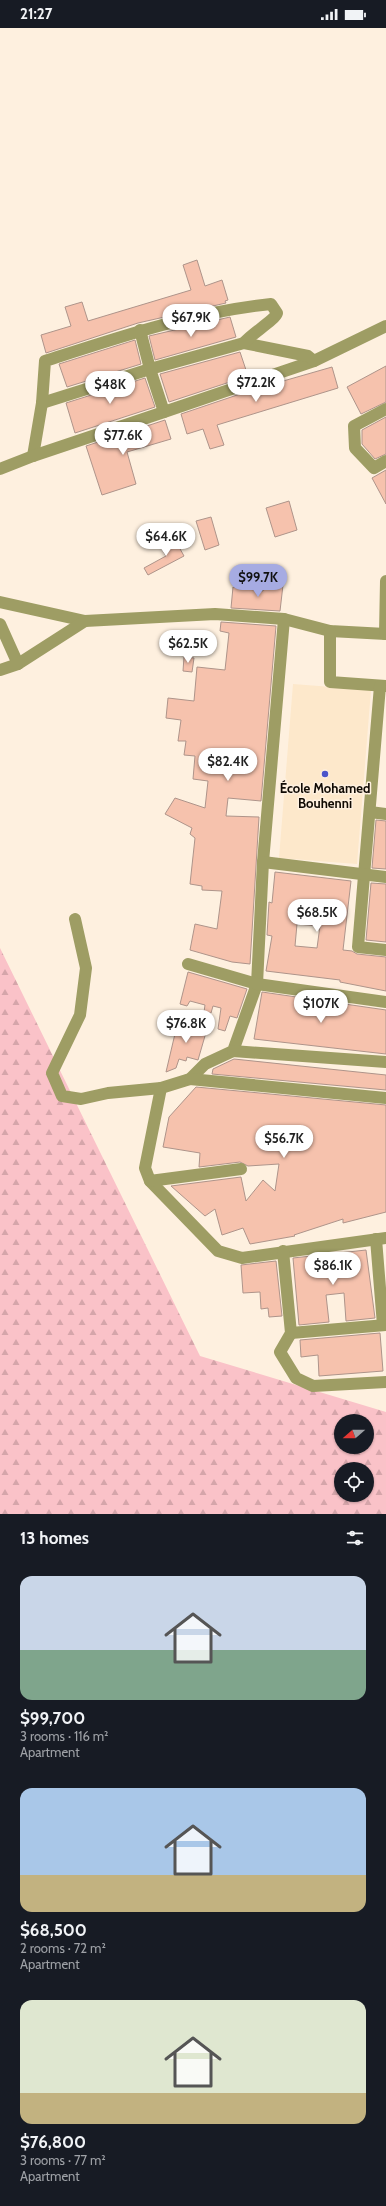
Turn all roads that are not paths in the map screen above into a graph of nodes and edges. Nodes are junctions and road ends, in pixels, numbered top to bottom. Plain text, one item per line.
1 (386, 326) edge
2 (140, 330) junction
3 (244, 343) junction
4 (314, 361) junction
5 (150, 369) junction
6 (42, 403) junction
7 (386, 409) edge
8 (164, 412) junction
9 (33, 456) junction
10 (386, 461) edge
11 (0, 469) edge
12 (386, 581) edge
13 (0, 602) edge
14 (284, 619) junction
15 (85, 621) junction
16 (0, 624) edge
17 (330, 631) junction
18 (385, 634) edge
19 (18, 664) junction
20 (0, 670) edge
21 (383, 686) edge
22 (370, 812) junction
23 (386, 814) edge
24 (263, 862) junction
25 (364, 874) junction
26 (386, 877) edge
27 (75, 919) dead end
28 (386, 950) edge
29 (188, 964) dead end
30 (257, 984) junction
31 (386, 1002) edge
32 (233, 1051) junction
33 (386, 1062) edge
34 (190, 1079) junction
35 (161, 1088) junction
36 (386, 1098) edge
37 (241, 1169) dead end
38 (150, 1181) junction
39 (381, 1238) edge
40 (283, 1251) junction
41 (384, 1325) edge
42 (291, 1333) junction
43 (386, 1382) edge

1 - 4 street
2 - 3 street
2 - 5 street
2 - 6 street
3 - 4 street
3 - 5 street
4 - 8 street
5 - 6 street
5 - 8 street
6 - 9 street
7 - 10 street
8 - 9 street
9 - 11 street
12 - 18 street
13 - 15 street
14 - 15 street
14 - 17 street
14 - 24 street
15 - 19 street
16 - 19 street
17 - 18 street
17 - 21 street
19 - 20 street
21 - 22 street
22 - 23 street
22 - 25 street
24 - 25 street
24 - 30 street
25 - 26 street
25 - 28 street
27 - 35 street
29 - 30 street
30 - 31 street
30 - 32 street
32 - 33 street
32 - 34 street
34 - 35 street
34 - 36 street
35 - 38 street
37 - 38 street
38 - 40 street
39 - 40 street
39 - 41 street
40 - 42 street
41 - 42 street
42 - 43 street

